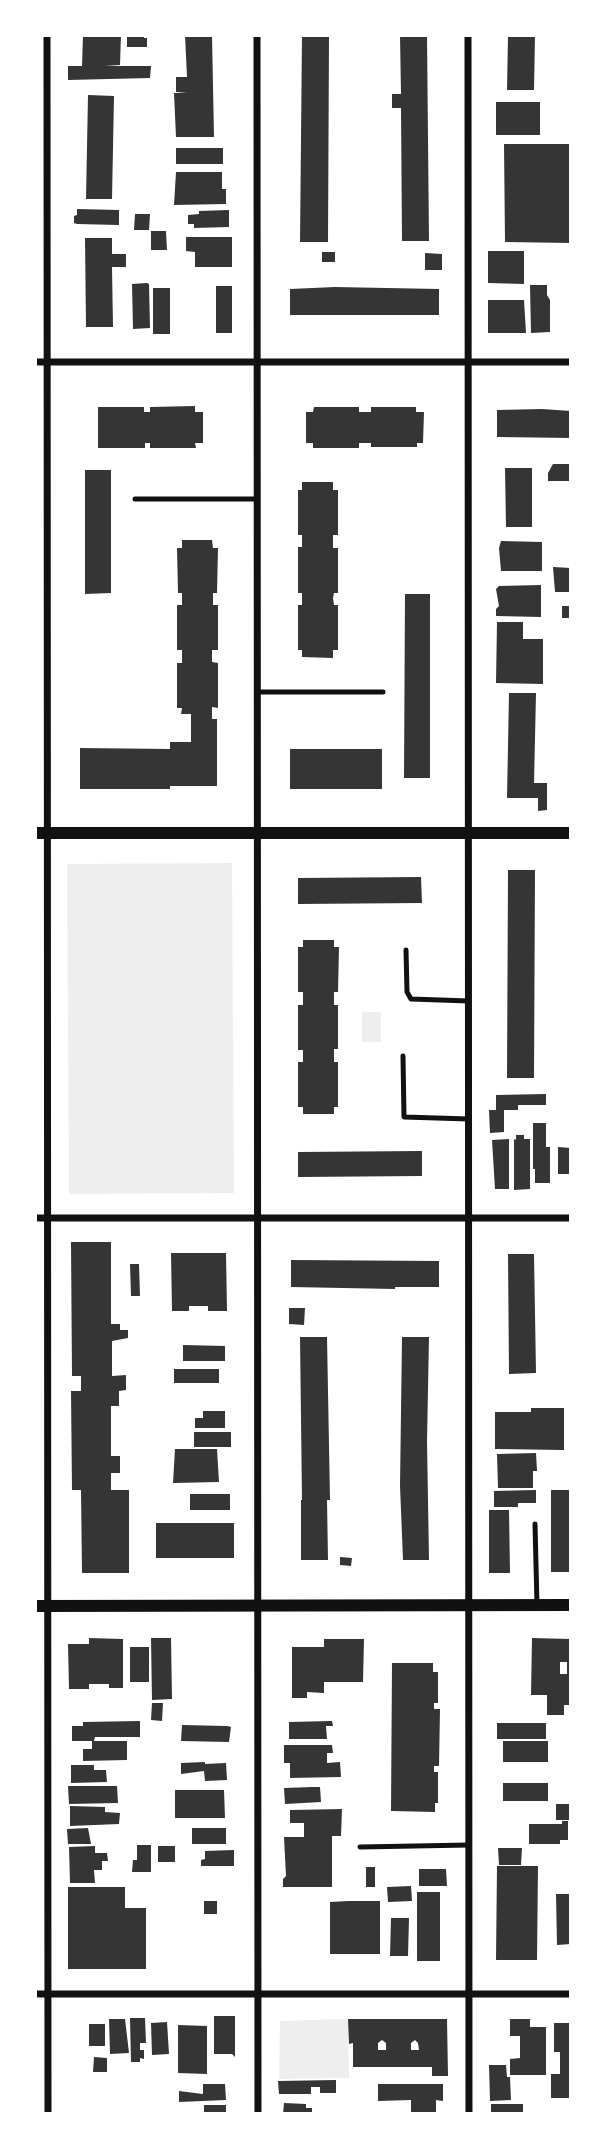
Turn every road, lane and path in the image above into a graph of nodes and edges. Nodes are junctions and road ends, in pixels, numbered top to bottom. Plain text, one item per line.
1 (47, 35) edge
2 (257, 35) edge
3 (468, 35) edge
4 (35, 362) edge
5 (47, 362) junction
6 (468, 362) junction
7 (571, 362) edge
8 (258, 363) junction
9 (135, 499) dead end
10 (257, 499) junction
11 (258, 692) junction
12 (383, 692) dead end
13 (41, 833) edge
14 (257, 833) junction
15 (468, 833) junction
16 (571, 833) edge
17 (406, 950) dead end
18 (469, 1001) junction
19 (403, 1056) dead end
20 (469, 1119) junction
21 (47, 1218) junction
22 (259, 1218) junction
23 (470, 1218) junction
24 (571, 1218) edge
25 (35, 1219) edge
26 (535, 1524) dead end
27 (258, 1605) junction
28 (469, 1605) junction
29 (537, 1605) junction
30 (571, 1605) edge
31 (41, 1606) edge
32 (469, 1844) junction
33 (360, 1847) dead end
34 (35, 1994) edge
35 (48, 1994) junction
36 (258, 1994) junction
37 (469, 1994) junction
38 (571, 1994) edge
39 (48, 2114) edge
40 (258, 2114) edge
41 (468, 2114) edge

1 - 5 street
2 - 8 street
3 - 6 street
4 - 5 street
5 - 8 street
5 - 13 street
6 - 7 street
6 - 8 street
6 - 15 street
8 - 10 street
9 - 10 lane
10 - 11 street
11 - 12 lane
11 - 14 street
13 - 14 street
13 - 21 street
14 - 15 street
14 - 22 street
15 - 16 street
15 - 18 street
17 - 18 lane
18 - 20 street
19 - 20 lane
20 - 23 street
21 - 22 street
21 - 25 street
21 - 31 street
22 - 23 street
22 - 27 street
23 - 24 street
23 - 28 street
26 - 29 lane
27 - 28 street
27 - 31 street
27 - 36 street
28 - 29 street
28 - 32 street
29 - 30 street
31 - 35 street
32 - 33 lane
32 - 37 street
34 - 35 street
35 - 36 street
35 - 39 street
36 - 37 street
36 - 40 street
37 - 38 street
37 - 41 street

